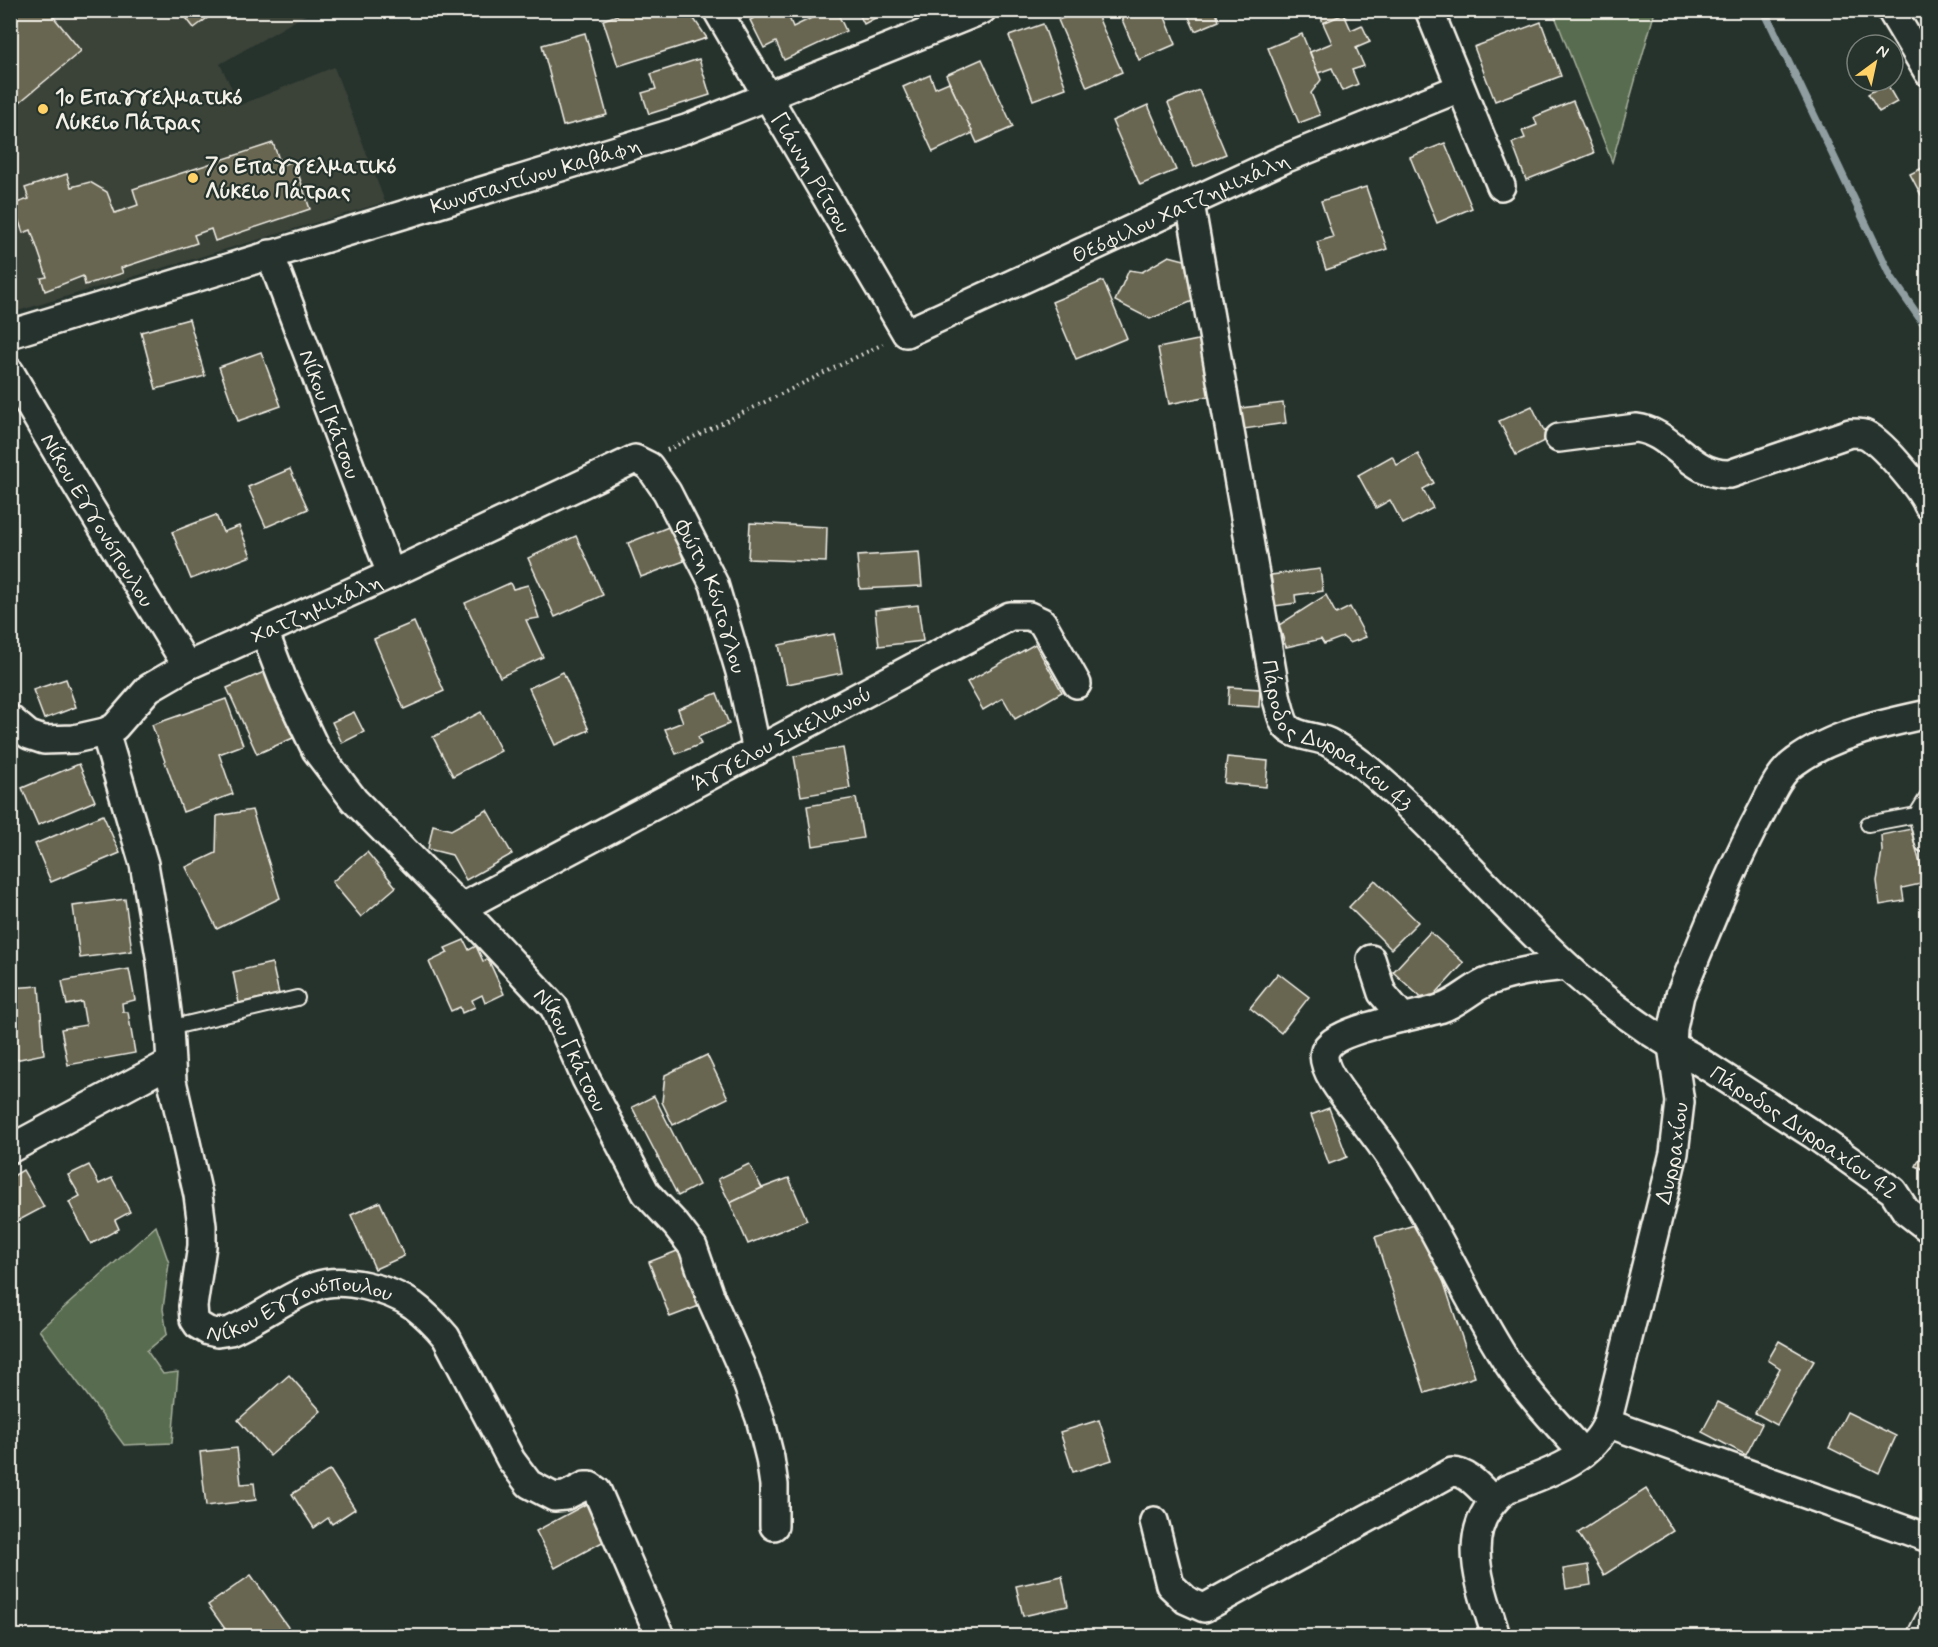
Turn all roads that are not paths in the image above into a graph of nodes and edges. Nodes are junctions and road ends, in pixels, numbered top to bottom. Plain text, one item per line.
1 (717, 10) edge
2 (1429, 10) edge
3 (1891, 10) edge
4 (972, 12) edge
5 (1924, 59) edge
6 (1460, 88) junction
7 (768, 96) junction
8 (1501, 186) dead end
9 (1190, 203) junction
10 (270, 254) junction
11 (906, 333) joint
12 (10, 334) edge
13 (10, 372) edge
14 (1559, 438) dead end
15 (638, 460) joint
16 (1928, 505) edge
17 (392, 574) junction
18 (264, 631) junction
19 (187, 666) junction
20 (1077, 684) dead end
21 (1928, 714) edge
22 (10, 718) edge
23 (105, 732) junction
24 (758, 750) junction
25 (1928, 796) edge
26 (1916, 815) junction
27 (1868, 824) dead end
28 (1923, 844) dead end
29 (461, 908) junction
30 (1371, 959) dead end
31 (1565, 966) junction
32 (297, 998) dead end
33 (1403, 1018) junction
34 (169, 1028) junction
35 (1672, 1046) junction
36 (170, 1063) junction
37 (10, 1149) edge
38 (1928, 1228) edge
39 (1607, 1423) junction
40 (1583, 1453) junction
41 (1494, 1502) junction
42 (1154, 1521) dead end
43 (774, 1526) dead end
44 (1928, 1538) edge
45 (1928, 1608) edge
46 (660, 1636) edge
47 (1496, 1636) edge
48 (1914, 1636) edge

1 - 7 street, Γιάννη Ρίτσου
2 - 6 street
3 - 5 street
4 - 7 street, Κωνσταντίνου Καβάφη
6 - 8 street
6 - 9 street, Θεόφιλου Χατζημιχάλη
7 - 10 street, Κωνσταντίνου Καβάφη
7 - 11 street, Γιάννη Ρίτσου
9 - 11 street, Θεόφιλου Χατζημιχάλη
9 - 31 street, Πάροδος Δυρραχίου 43
10 - 12 street, Κωνσταντίνου Καβάφη
10 - 17 street, Νίκου Γκάτσου
13 - 19 street, Νίκου Εγγονόπουλου
14 - 16 street
15 - 17 street, Χατζημιχάλη
15 - 24 street, Φώτη Κόντογλου
17 - 18 street, Χατζημιχάλη
18 - 19 street, Χατζημιχάλη
18 - 29 street, Νίκου Γκάτσου
19 - 23 street, Χατζημιχάλη
20 - 24 street, Άγγελου Σικελιανού
21 - 35 street, Δυρραχίου
22 - 23 street, Χατζημιχάλη
23 - 34 street, Νίκου Εγγονόπουλου
24 - 29 street, Άγγελου Σικελιανού
25 - 26 lane
26 - 27 lane
26 - 28 lane
29 - 43 street, Νίκου Γκάτσου
30 - 33 street
31 - 33 street
31 - 35 street, Πάροδος Δυρραχίου 43
32 - 34 lane
33 - 40 street
34 - 36 street, Νίκου Εγγονόπουλου
35 - 38 street, Πάροδος Δυρραχίου 42
35 - 39 street, Δυρραχίου
36 - 37 street
36 - 46 street, Νίκου Εγγονόπουλου
39 - 40 street, Δυρραχίου
39 - 44 street
40 - 41 street, Δυρραχίου
41 - 42 street
41 - 47 street, Δυρραχίου
45 - 48 lane

